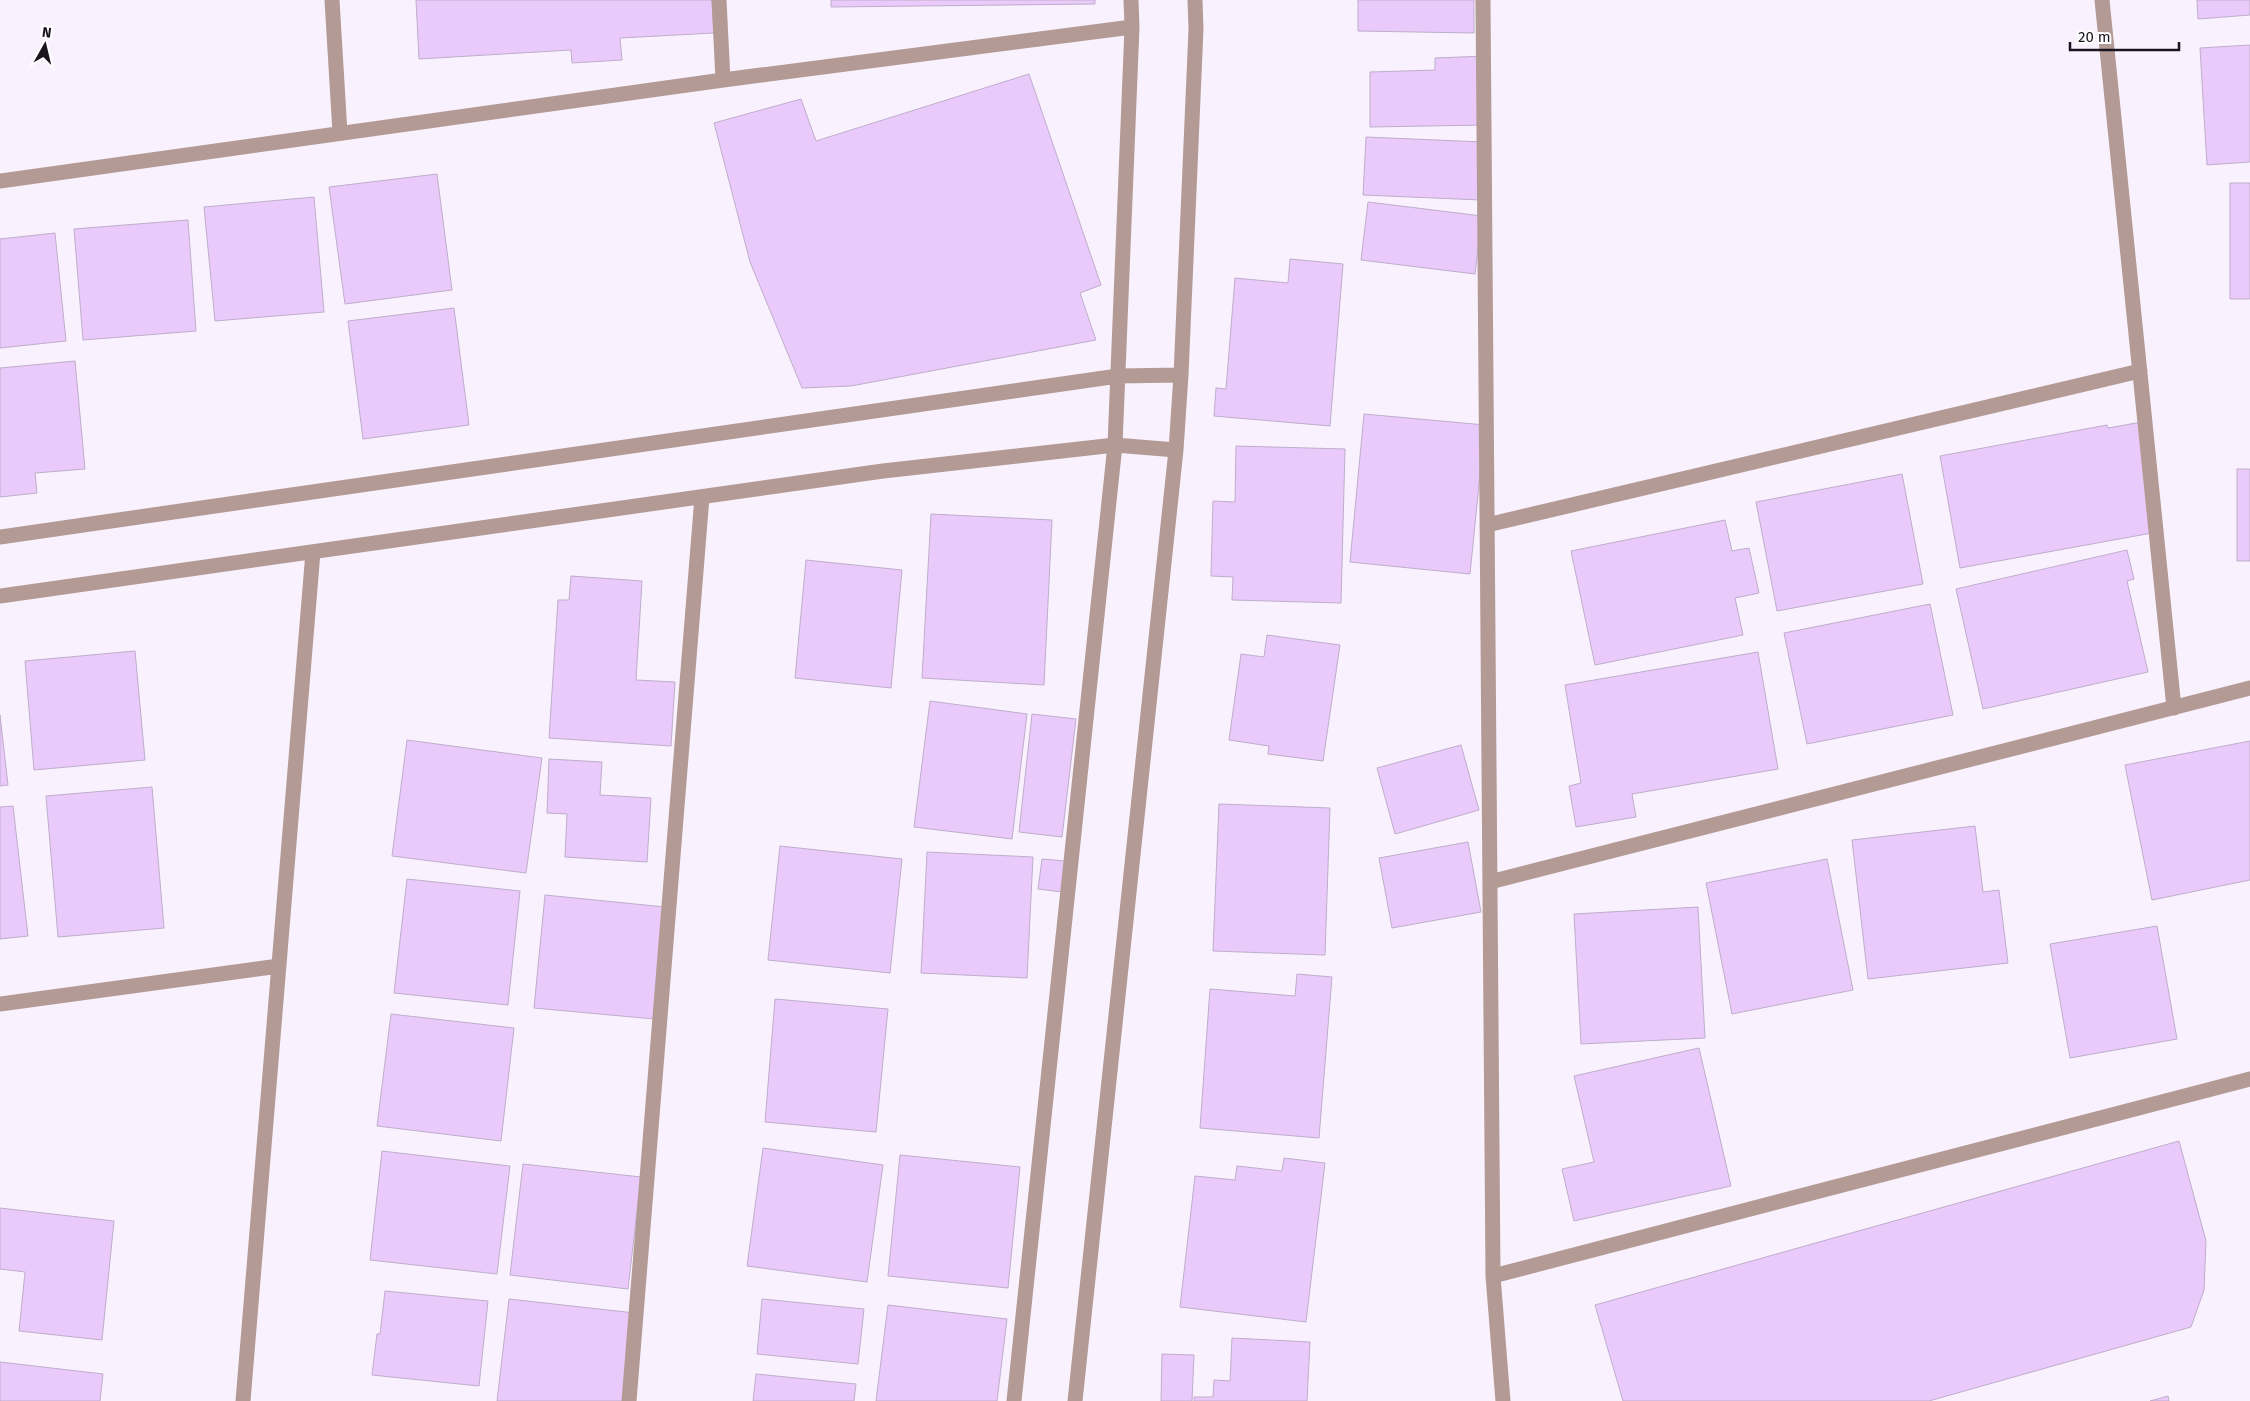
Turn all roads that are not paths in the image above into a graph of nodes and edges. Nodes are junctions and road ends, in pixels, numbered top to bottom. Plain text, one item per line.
1 (332, 0) edge
2 (719, 0) edge
3 (1131, 0) edge
4 (1195, 0) edge
5 (1483, 0) edge
6 (2102, 0) edge
7 (1132, 27) junction
8 (723, 80) junction
9 (340, 132) junction
10 (0, 181) edge
11 (2140, 371) junction
12 (1181, 375) junction
13 (1118, 376) junction
14 (1115, 445) junction
15 (1176, 450) junction
16 (702, 497) junction
17 (1487, 525) junction
18 (0, 537) edge
19 (313, 552) junction
20 (0, 596) edge
21 (2250, 688) edge
22 (2174, 708) junction
23 (1490, 882) junction
24 (279, 966) junction
25 (0, 1004) edge
26 (2250, 1079) edge
27 (1493, 1276) junction
28 (243, 1401) edge
29 (629, 1401) edge
30 (1014, 1401) edge
31 (1076, 1401) edge
32 (1503, 1401) edge

1 - 9 street
2 - 8 street
3 - 7 street
4 - 12 street
5 - 17 street
6 - 11 street
7 - 8 street
7 - 13 street
8 - 9 street
9 - 10 street
11 - 17 street
11 - 22 street
12 - 13 street
12 - 15 street
13 - 14 street
13 - 18 street
14 - 15 street
14 - 16 street
14 - 30 street
15 - 31 street
16 - 19 street
16 - 29 street
17 - 23 street
19 - 20 street
19 - 24 street
21 - 22 street
22 - 23 street
23 - 27 street
24 - 25 street
24 - 28 street
26 - 27 street
27 - 32 street

